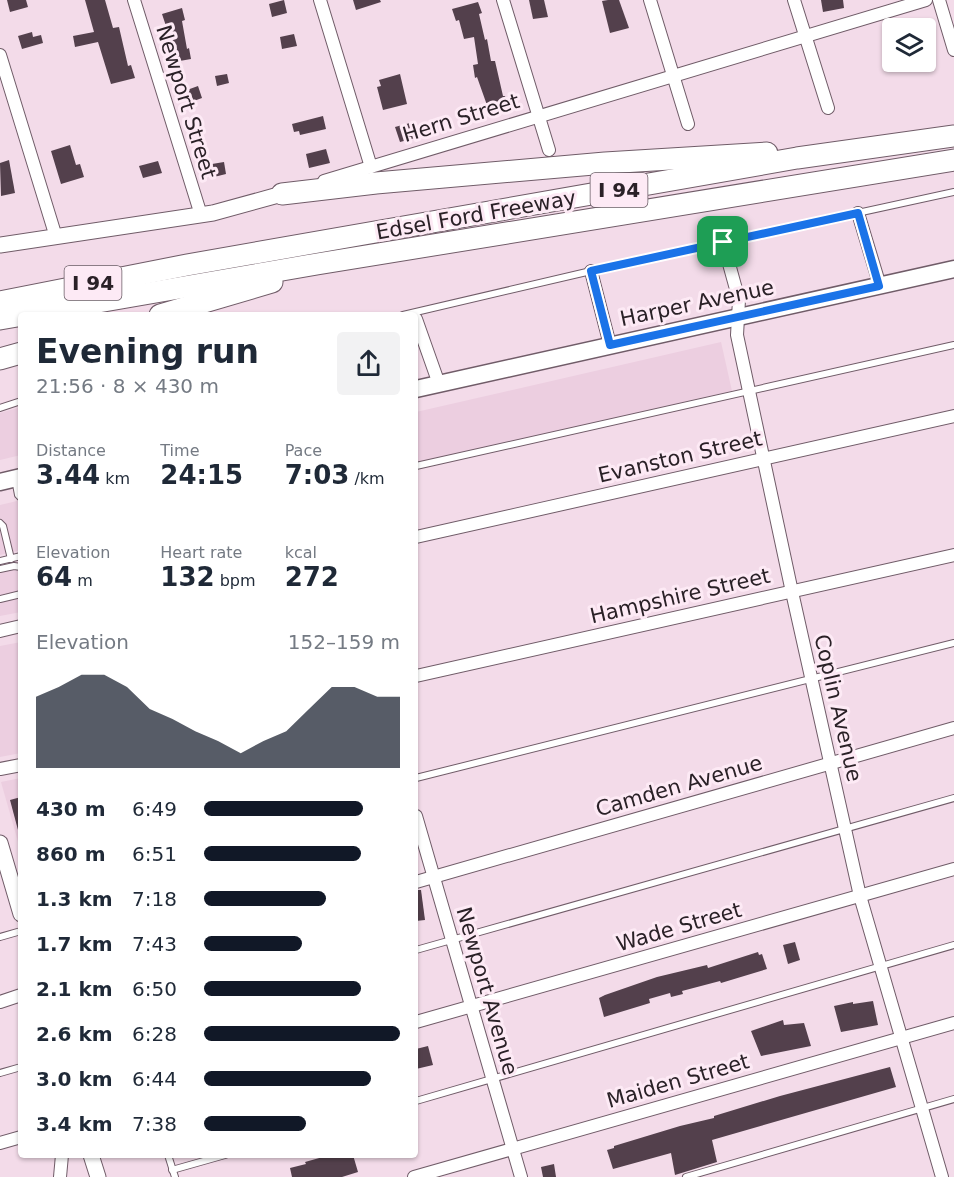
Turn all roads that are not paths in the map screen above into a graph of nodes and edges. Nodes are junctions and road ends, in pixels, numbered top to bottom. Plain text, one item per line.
1 (134, 0) edge
2 (320, 0) edge
3 (503, 0) edge
4 (650, 0) edge
5 (794, 0) edge
6 (926, 0) edge
7 (939, 0) edge
8 (806, 36) junction
9 (954, 50) edge
10 (0, 56) edge
11 (674, 76) junction
12 (828, 108) dead end
13 (539, 117) junction
14 (688, 124) dead end
15 (954, 136) edge
16 (549, 150) dead end
17 (846, 151) junction
18 (954, 160) edge
19 (371, 167) junction
20 (954, 192) edge
21 (282, 194) junction
22 (858, 213) junction
23 (201, 215) junction
24 (56, 237) junction
25 (723, 242) junction
26 (0, 245) edge
27 (316, 264) junction
28 (954, 269) edge
29 (591, 271) junction
30 (879, 286) junction
31 (0, 302) edge
32 (40, 312) edge
33 (170, 312) edge
34 (418, 313) edge
35 (18, 316) edge
36 (738, 317) junction
37 (0, 319) edge
38 (418, 332) edge
39 (610, 345) junction
40 (954, 345) edge
41 (18, 354) edge
42 (0, 359) edge
43 (439, 384) junction
44 (418, 389) edge
45 (750, 390) junction
46 (18, 401) edge
47 (0, 408) edge
48 (954, 416) edge
49 (764, 459) junction
50 (418, 466) edge
51 (0, 523) edge
52 (418, 537) edge
53 (954, 555) edge
54 (18, 557) edge
55 (11, 559) junction
56 (0, 561) edge
57 (18, 567) edge
58 (0, 569) edge
59 (792, 592) junction
60 (18, 595) edge
61 (0, 599) edge
62 (18, 627) edge
63 (0, 630) edge
64 (954, 644) edge
65 (418, 676) edge
66 (812, 679) junction
67 (954, 728) edge
68 (831, 763) junction
69 (18, 766) edge
70 (0, 770) edge
71 (418, 778) edge
72 (954, 798) edge
73 (418, 823) edge
74 (845, 830) junction
75 (0, 843) edge
76 (3, 862) edge
77 (954, 869) edge
78 (433, 877) junction
79 (418, 881) edge
80 (860, 896) junction
81 (18, 905) edge
82 (18, 932) edge
83 (0, 936) edge
84 (451, 940) junction
85 (954, 945) edge
86 (418, 949) edge
87 (880, 966) junction
88 (18, 996) edge
89 (0, 1002) edge
90 (471, 1006) junction
91 (418, 1021) edge
92 (954, 1023) edge
93 (901, 1038) junction
94 (18, 1068) edge
95 (0, 1073) edge
96 (493, 1080) junction
97 (954, 1099) edge
98 (418, 1100) edge
99 (922, 1108) junction
100 (18, 1138) edge
101 (0, 1143) edge
102 (513, 1149) junction
103 (62, 1158) edge
104 (92, 1158) edge
105 (169, 1158) edge
106 (214, 1158) edge
107 (172, 1170) junction
108 (60, 1177) edge
109 (98, 1177) edge
110 (175, 1177) edge
111 (414, 1177) edge
112 (521, 1177) edge
113 (686, 1177) edge
114 (942, 1177) edge

1 - 23 street, Newport Street
2 - 19 street
3 - 13 street
4 - 11 street
5 - 8 street
6 - 8 street, Hern Street
7 - 9 street
8 - 11 street, Hern Street
8 - 12 street
10 - 24 street
11 - 13 street, Hern Street
11 - 14 street
13 - 16 street
13 - 19 street, Hern Street
15 - 17 highway, Edsel Ford Freeway / I 94
17 - 21 highway
17 - 31 highway, Edsel Ford Freeway / I 94
18 - 27 highway, Edsel Ford Freeway / I 94
19 - 21 street, Hern Street
20 - 22 lane
21 - 23 street, Hern Street
22 - 25 lane
22 - 30 street
23 - 24 street, Hern Street
24 - 26 street, Hern Street
25 - 29 lane
25 - 36 street, Coplin Avenue
27 - 32 highway, Edsel Ford Freeway / I 94
27 - 33 highway
28 - 30 main road, Harper Avenue
29 - 34 lane
29 - 39 street
30 - 36 main road, Harper Avenue
35 - 37 highway, Edsel Ford Freeway / I 94
36 - 39 main road, Harper Avenue
36 - 45 street, Coplin Avenue
38 - 43 street
39 - 43 main road, Harper Avenue
40 - 45 lane
41 - 42 highway
43 - 44 main road, Harper Avenue
45 - 49 street, Coplin Avenue
45 - 50 lane
46 - 47 lane
48 - 49 street, Evanston Street
49 - 52 street, Evanston Street
49 - 59 street, Coplin Avenue
51 - 55 lane
53 - 59 street, Hampshire Street
54 - 55 lane
55 - 56 lane
57 - 58 lane
59 - 65 street, Hampshire Street
59 - 66 street, Coplin Avenue
60 - 61 lane
62 - 63 street
64 - 66 lane
66 - 68 street, Coplin Avenue
66 - 71 lane
67 - 68 street, Camden Avenue
68 - 74 street, Coplin Avenue
68 - 78 street, Camden Avenue
69 - 70 street
72 - 74 lane
73 - 78 street, Newport Avenue
74 - 80 street, Coplin Avenue
74 - 84 lane
75 - 76 street
76 - 81 street
77 - 80 street, Wade Street
78 - 79 street, Camden Avenue
78 - 84 street, Newport Avenue
80 - 87 street, Coplin Avenue
80 - 90 street, Wade Street
82 - 83 lane
84 - 86 lane
84 - 90 street, Newport Avenue
85 - 87 lane
87 - 93 street, Coplin Avenue
87 - 96 lane
88 - 89 street
90 - 91 street, Wade Street
90 - 96 street, Newport Avenue
92 - 93 street, Maiden Street
93 - 99 street, Coplin Avenue
93 - 102 street, Maiden Street
94 - 95 lane
96 - 98 lane
96 - 102 street, Newport Avenue
97 - 99 lane
99 - 113 lane
99 - 114 street, Coplin Avenue
100 - 101 street
102 - 111 street, Maiden Street
102 - 112 street, Newport Avenue
103 - 108 street
104 - 109 street
105 - 107 lane
106 - 107 lane
107 - 110 lane

